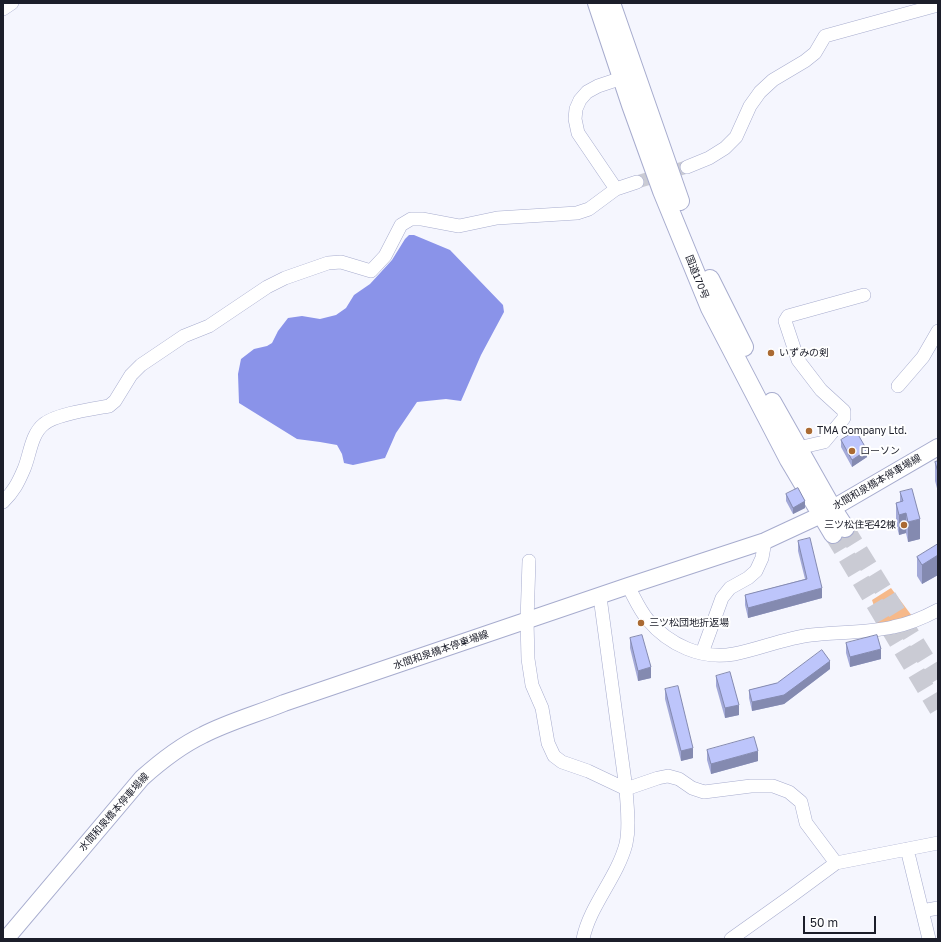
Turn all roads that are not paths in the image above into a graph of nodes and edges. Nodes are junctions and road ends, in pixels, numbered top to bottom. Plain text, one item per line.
1 (12, 3) edge
2 (597, 3) edge
3 (611, 3) edge
4 (938, 5) edge
5 (3, 9) edge
6 (622, 78) junction
7 (687, 167) tunnel mouth
8 (637, 182) tunnel mouth
9 (616, 189) junction
10 (864, 295) dead end
11 (938, 332) edge
12 (898, 386) dead end
13 (938, 447) edge
14 (798, 448) junction
15 (3, 502) edge
16 (827, 511) junction
17 (839, 531) tunnel mouth
18 (765, 541) junction
19 (529, 561) dead end
20 (628, 586) junction
21 (600, 597) junction
22 (938, 610) edge
23 (527, 621) junction
24 (702, 653) junction
25 (626, 789) junction
26 (938, 843) edge
27 (908, 849) junction
28 (836, 863) junction
29 (938, 908) edge
30 (922, 911) junction
31 (6, 939) edge
32 (582, 939) edge
33 (731, 939) edge
34 (929, 939) edge

1 - 5 street
2 - 6 highway, 国道170号
3 - 14 highway, 国道170号
4 - 7 street
6 - 9 street
6 - 16 highway, 国道170号
8 - 9 street
9 - 15 street
10 - 14 street
11 - 12 street
13 - 16 main road, 水間和泉橋本停車場線
14 - 16 highway, 国道170号
16 - 17 highway, 国道170号
16 - 18 main road, 水間和泉橋本停車場線
18 - 20 main road, 水間和泉橋本停車場線
18 - 24 street
19 - 23 street
20 - 21 main road, 水間和泉橋本停車場線
20 - 24 street
21 - 23 main road, 水間和泉橋本停車場線
21 - 25 street
22 - 24 street
23 - 25 street
23 - 31 main road, 水間和泉橋本停車場線
25 - 28 street
25 - 32 street
26 - 27 street
27 - 28 street
27 - 30 street
28 - 33 street
29 - 30 street
30 - 34 street

